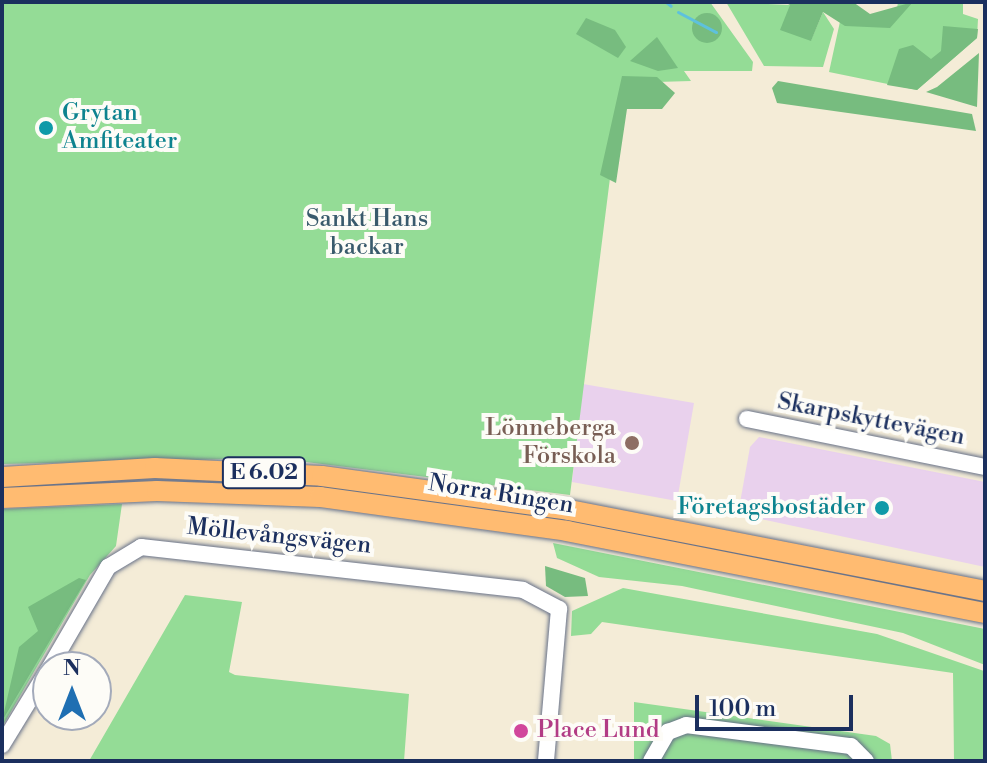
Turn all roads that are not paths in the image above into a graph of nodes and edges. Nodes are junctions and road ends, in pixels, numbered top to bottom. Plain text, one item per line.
1 (747, 419) dead end
2 (985, 467) edge
3 (2, 477) edge
4 (2, 498) edge
5 (985, 591) edge
6 (985, 613) edge
7 (59, 651) edge
8 (32, 696) edge
9 (2, 745) edge
10 (546, 761) edge
11 (651, 761) edge
12 (866, 761) edge

1 - 2 street, Skarpskyttevägen
3 - 5 main road, Norra Ringen / E 6.02
4 - 6 main road, Norra Ringen / E 6.02
7 - 10 street, Möllevångsvägen
8 - 9 street, Möllevångsvägen
11 - 12 street

